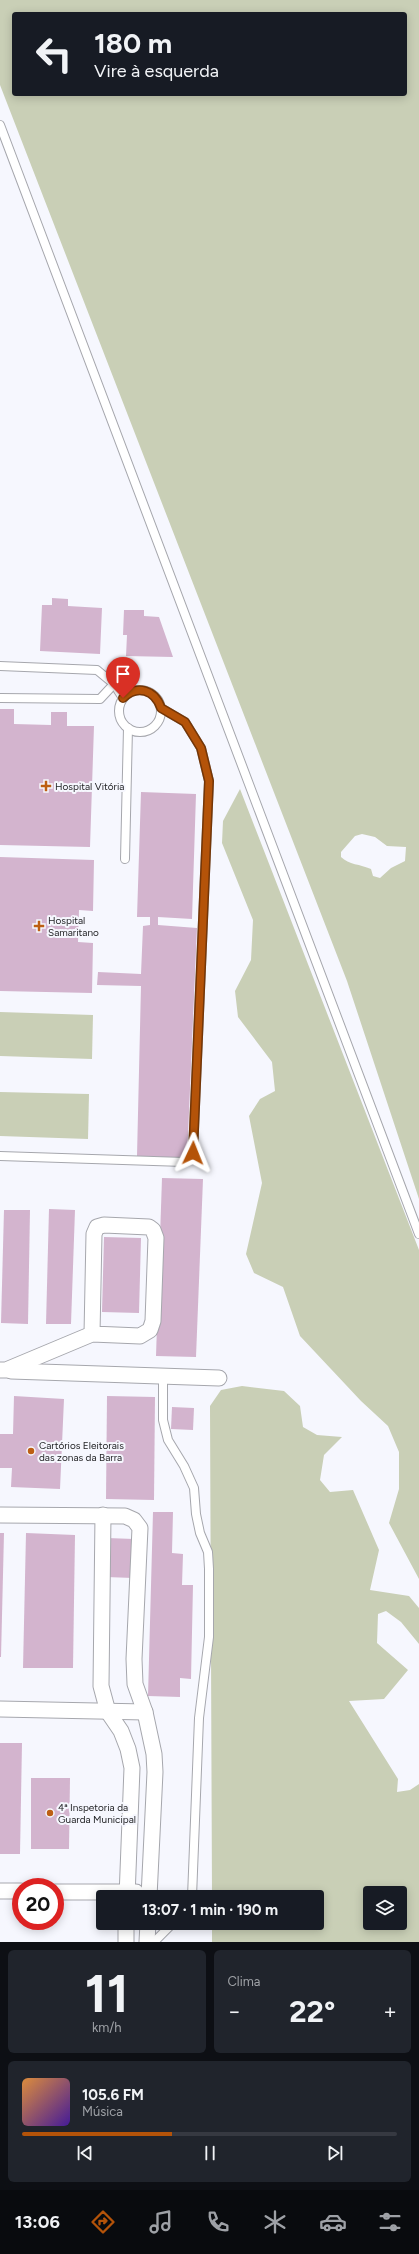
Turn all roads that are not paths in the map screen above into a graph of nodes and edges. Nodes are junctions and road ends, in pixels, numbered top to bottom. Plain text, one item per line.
1 (0, 125) edge
2 (0, 666) edge
3 (114, 684) junction
4 (0, 698) edge
5 (123, 698) junction
6 (161, 708) junction
7 (128, 728) junction
8 (125, 859) dead end
9 (0, 1156) edge
10 (419, 1234) edge
11 (92, 1334) junction
12 (3, 1370) edge
13 (163, 1376) junction
14 (219, 1378) dead end
15 (0, 1514) edge
16 (103, 1515) junction
17 (0, 1709) edge
18 (108, 1712) junction
19 (145, 1712) junction
20 (127, 1890) edge
21 (149, 1890) edge
22 (192, 1890) edge
23 (0, 1891) edge
24 (12, 1891) edge
25 (64, 1892) edge
26 (96, 1894) edge
27 (126, 1930) edge
28 (148, 1930) edge
29 (166, 1930) edge
30 (126, 1942) edge
31 (147, 1942) edge
32 (154, 1942) edge

1 - 10 lane
2 - 3 lane
3 - 4 lane
3 - 5 lane
5 - 6 lane
5 - 7 lane
6 - 7 lane
6 - 9 lane
7 - 8 lane
11 - 11 street
11 - 12 street
12 - 13 street
13 - 14 street
13 - 22 lane
15 - 16 street
16 - 18 street
16 - 19 street
17 - 18 street
18 - 19 street
18 - 20 street
19 - 21 street
23 - 24 street
25 - 26 street
27 - 30 street
28 - 31 street
29 - 32 lane

